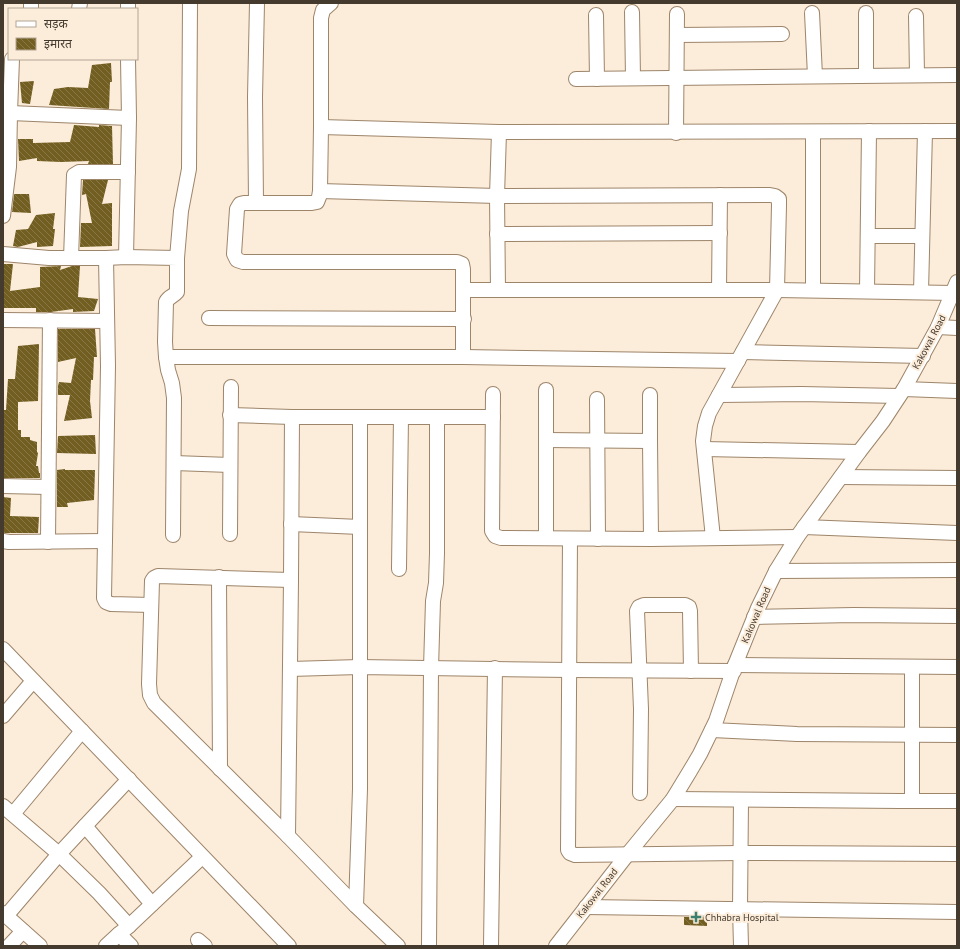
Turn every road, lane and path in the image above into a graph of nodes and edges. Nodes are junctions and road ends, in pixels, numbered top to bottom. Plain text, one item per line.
1 (190, 3) edge
2 (257, 3) edge
3 (331, 3) edge
4 (632, 12) dead end
5 (812, 13) dead end
6 (866, 13) dead end
7 (677, 14) dead end
8 (596, 15) dead end
9 (916, 16) dead end
10 (782, 34) dead end
11 (677, 35) junction
12 (12, 60) edge
13 (128, 60) edge
14 (917, 75) junction
15 (957, 75) edge
16 (814, 76) junction
17 (866, 76) junction
18 (633, 78) junction
19 (676, 78) junction
20 (576, 79) dead end
21 (597, 79) junction
22 (10, 113) junction
23 (129, 118) junction
24 (321, 127) junction
25 (869, 131) junction
26 (925, 131) junction
27 (957, 131) edge
28 (499, 132) junction
29 (813, 132) junction
30 (676, 133) junction
31 (128, 172) junction
32 (320, 191) junction
33 (720, 195) junction
34 (497, 196) junction
35 (256, 203) junction
36 (3, 216) edge
37 (720, 233) junction
38 (497, 234) junction
39 (868, 236) junction
40 (922, 236) junction
41 (3, 254) edge
42 (126, 257) junction
43 (70, 258) junction
44 (106, 258) junction
45 (177, 258) junction
46 (955, 287) edge
47 (463, 290) junction
48 (498, 290) junction
49 (719, 290) junction
50 (777, 290) junction
51 (813, 290) junction
52 (867, 291) junction
53 (921, 292) junction
54 (209, 318) dead end
55 (464, 319) junction
56 (3, 320) edge
57 (50, 320) junction
58 (107, 321) junction
59 (938, 328) junction
60 (957, 328) edge
61 (740, 356) junction
62 (923, 356) junction
63 (166, 357) junction
64 (463, 357) junction
65 (230, 387) dead end
66 (546, 390) dead end
67 (957, 391) edge
68 (902, 392) junction
69 (493, 394) dead end
70 (650, 394) dead end
71 (719, 395) junction
72 (598, 399) dead end
73 (230, 415) junction
74 (292, 417) junction
75 (360, 417) junction
76 (401, 417) junction
77 (437, 417) junction
78 (493, 417) junction
79 (546, 440) junction
80 (598, 440) junction
81 (650, 441) junction
82 (704, 449) junction
83 (859, 452) junction
84 (174, 463) junction
85 (230, 465) junction
86 (841, 477) junction
87 (957, 478) edge
88 (3, 486) edge
89 (48, 487) junction
90 (291, 524) junction
91 (360, 527) junction
92 (800, 532) junction
93 (957, 533) edge
94 (230, 534) dead end
95 (173, 536) dead end
96 (546, 538) junction
97 (713, 538) junction
98 (570, 539) junction
99 (598, 539) junction
100 (651, 539) junction
101 (3, 541) edge
102 (105, 541) junction
103 (48, 542) junction
104 (399, 569) dead end
105 (957, 570) edge
106 (776, 571) junction
107 (219, 577) junction
108 (291, 580) junction
109 (151, 605) junction
110 (957, 616) edge
111 (754, 617) junction
112 (3, 649) edge
113 (359, 667) junction
114 (912, 667) junction
115 (957, 667) edge
116 (431, 668) junction
117 (495, 668) junction
118 (735, 668) junction
119 (290, 669) junction
120 (569, 670) junction
121 (639, 670) junction
122 (691, 671) junction
123 (34, 681) junction
124 (3, 716) edge
125 (712, 730) junction
126 (82, 731) junction
127 (913, 735) junction
128 (957, 735) edge
129 (220, 769) junction
130 (129, 779) junction
131 (640, 793) dead end
132 (673, 799) junction
133 (741, 800) junction
134 (912, 801) junction
135 (957, 801) edge
136 (8, 810) edge
137 (85, 826) junction
138 (288, 836) junction
139 (59, 854) junction
140 (627, 854) junction
141 (740, 854) junction
142 (957, 854) edge
143 (202, 857) junction
144 (152, 904) junction
145 (356, 906) junction
146 (586, 907) junction
147 (740, 909) junction
148 (957, 912) edge
149 (5, 914) edge
150 (23, 930) junction
151 (124, 930) junction
152 (9, 946) edge
153 (40, 946) edge
154 (106, 946) edge
155 (131, 946) edge
156 (289, 946) edge
157 (398, 946) edge
158 (429, 946) edge
159 (491, 946) edge
160 (556, 946) edge
161 (741, 946) edge

1 - 45 street
2 - 35 street
3 - 24 street
4 - 18 street
5 - 16 street
6 - 17 street
7 - 11 street
8 - 21 street
9 - 14 street
10 - 11 street
11 - 19 street
12 - 22 street
13 - 23 street
14 - 15 street
14 - 17 street
16 - 17 street
16 - 19 street
18 - 19 street
18 - 21 street
19 - 30 street
20 - 21 street
22 - 23 street
22 - 36 street
23 - 31 street
24 - 28 street
24 - 32 street
25 - 26 street
25 - 29 street
25 - 39 street
26 - 27 street
26 - 40 street
28 - 30 street
28 - 34 street
29 - 30 street
29 - 51 street
31 - 42 street
31 - 43 street
32 - 34 street
32 - 35 street
33 - 34 street
33 - 37 street
33 - 50 street
34 - 38 street
35 - 47 street
37 - 38 street
37 - 49 street
38 - 48 street
39 - 40 street
39 - 52 street
40 - 53 street
41 - 43 street
42 - 44 street
42 - 45 street
43 - 44 street
44 - 58 street
45 - 63 street
46 - 53 street
46 - 59 street, Kakowal Road
47 - 48 street
47 - 55 street
48 - 49 street
49 - 50 street
50 - 51 street
50 - 61 street
51 - 52 street
52 - 53 street
54 - 55 street
55 - 64 street
56 - 57 street
57 - 58 street
57 - 89 street
58 - 102 street
59 - 60 street
59 - 62 street, Kakowal Road
61 - 62 street
61 - 64 street
61 - 71 street
62 - 68 street, Kakowal Road
63 - 64 street
63 - 84 street
65 - 73 street
66 - 79 street
67 - 68 street
68 - 71 street
68 - 83 street, Kakowal Road
69 - 78 street
70 - 81 street
71 - 82 street
72 - 80 street
73 - 74 street
73 - 85 street
74 - 75 street
74 - 90 street
75 - 76 street
75 - 91 street
76 - 77 street
76 - 104 street
77 - 78 street
77 - 116 street
78 - 96 street
79 - 80 street
79 - 96 street
80 - 81 street
80 - 99 street
81 - 100 street
82 - 83 street
82 - 97 street
83 - 86 street, Kakowal Road
84 - 85 street
84 - 95 street
85 - 94 street
86 - 87 street
86 - 92 street, Kakowal Road
88 - 89 street
89 - 103 street
90 - 91 street
90 - 108 street
91 - 113 street
92 - 93 street
92 - 97 street
92 - 106 street, Kakowal Road
96 - 98 street
97 - 100 street
98 - 99 street
98 - 120 street
99 - 100 street
101 - 103 street
102 - 103 street
102 - 109 street
105 - 106 street
106 - 111 street, Kakowal Road
107 - 108 street
107 - 109 street
107 - 129 street
108 - 119 street
109 - 129 street
110 - 111 street
111 - 118 street, Kakowal Road
112 - 123 street
113 - 116 street
113 - 119 street
113 - 145 street
114 - 115 street
114 - 118 street
114 - 127 street
116 - 117 street
116 - 158 street
117 - 120 street
117 - 159 street
118 - 122 street
118 - 125 street, Kakowal Road
119 - 138 street
120 - 121 street
120 - 140 street
121 - 122 street
121 - 122 street
121 - 131 street
123 - 124 street
123 - 126 street
125 - 127 street
125 - 132 street, Kakowal Road
126 - 130 street
126 - 136 street
127 - 128 street
127 - 134 street
129 - 138 street
130 - 137 street
130 - 143 street
132 - 133 street
132 - 140 street, Kakowal Road
133 - 134 street
133 - 141 street
134 - 135 street
136 - 139 street
137 - 139 street
137 - 144 street
138 - 145 street
139 - 149 street
139 - 151 street
140 - 141 street
140 - 146 street, Kakowal Road
141 - 142 street
141 - 147 street
143 - 144 street
143 - 156 street
144 - 151 street
145 - 157 street
146 - 147 street
146 - 160 street, Kakowal Road
147 - 148 street
147 - 161 street
149 - 150 street
150 - 152 street
150 - 153 street
151 - 154 street
151 - 155 street

